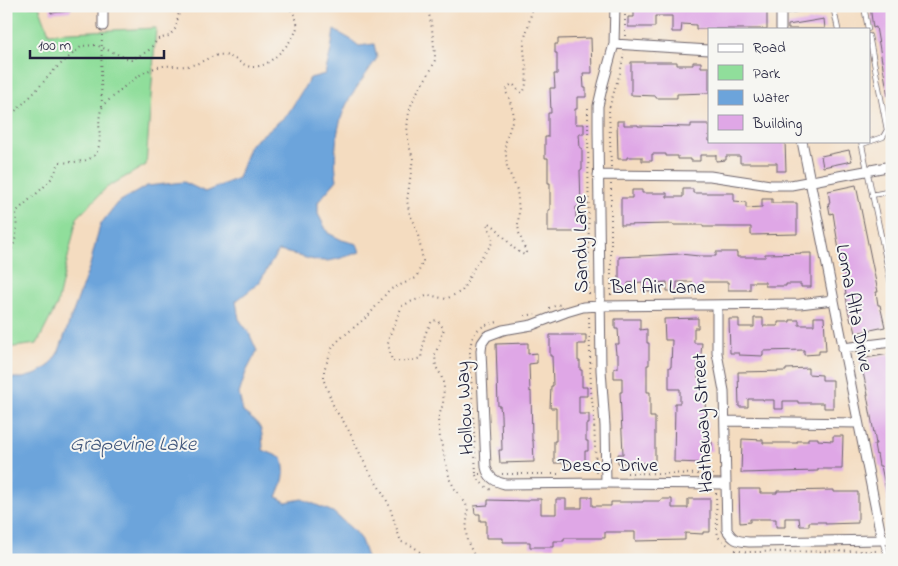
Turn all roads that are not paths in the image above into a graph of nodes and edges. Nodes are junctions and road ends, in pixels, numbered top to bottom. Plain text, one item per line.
1 (103, 6) edge
2 (615, 6) edge
3 (814, 6) edge
4 (833, 6) edge
5 (864, 6) edge
6 (781, 9) edge
7 (102, 26) road end
8 (781, 28) edge
9 (838, 28) edge
10 (868, 28) edge
11 (870, 41) edge
12 (614, 44) junction
13 (708, 50) edge
14 (870, 140) edge
15 (802, 142) edge
16 (862, 142) edge
17 (892, 166) edge
18 (867, 170) junction
19 (598, 175) junction
20 (810, 180) junction
21 (892, 191) edge
22 (872, 195) junction
23 (892, 288) edge
24 (833, 300) junction
25 (600, 302) junction
26 (717, 305) junction
27 (487, 336) joint
28 (892, 342) edge
29 (843, 348) junction
30 (725, 421) junction
31 (858, 423) junction
32 (490, 476) joint
33 (606, 478) junction
34 (726, 484) junction
35 (887, 540) edge
36 (888, 560) edge

1 - 7 street
2 - 12 street, Sandy Lane
3 - 6 lane
4 - 9 lane
5 - 10 lane
6 - 8 street
11 - 14 lane
12 - 13 street
12 - 19 street, Sandy Lane
15 - 20 street, Loma Alta Drive
16 - 18 lane
17 - 18 street
18 - 20 street
18 - 22 lane
19 - 20 street
19 - 25 street, Sandy Lane
20 - 24 street, Loma Alta Drive
21 - 22 lane
22 - 23 lane
24 - 26 street, Bel Air Lane
24 - 29 street, Loma Alta Drive
25 - 26 street, Bel Air Lane
25 - 27 street, Bel Air Lane
25 - 33 street, Sandy Lane
26 - 30 street, Hathaway Street
27 - 32 street, Hollow Way
28 - 29 street
29 - 31 street, Loma Alta Drive
30 - 31 street
30 - 34 street, Hathaway Street
31 - 35 street, Loma Alta Drive
32 - 33 street, Desco Drive
33 - 34 street, Desco Drive
34 - 35 street, Hathaway Street
35 - 36 lane

